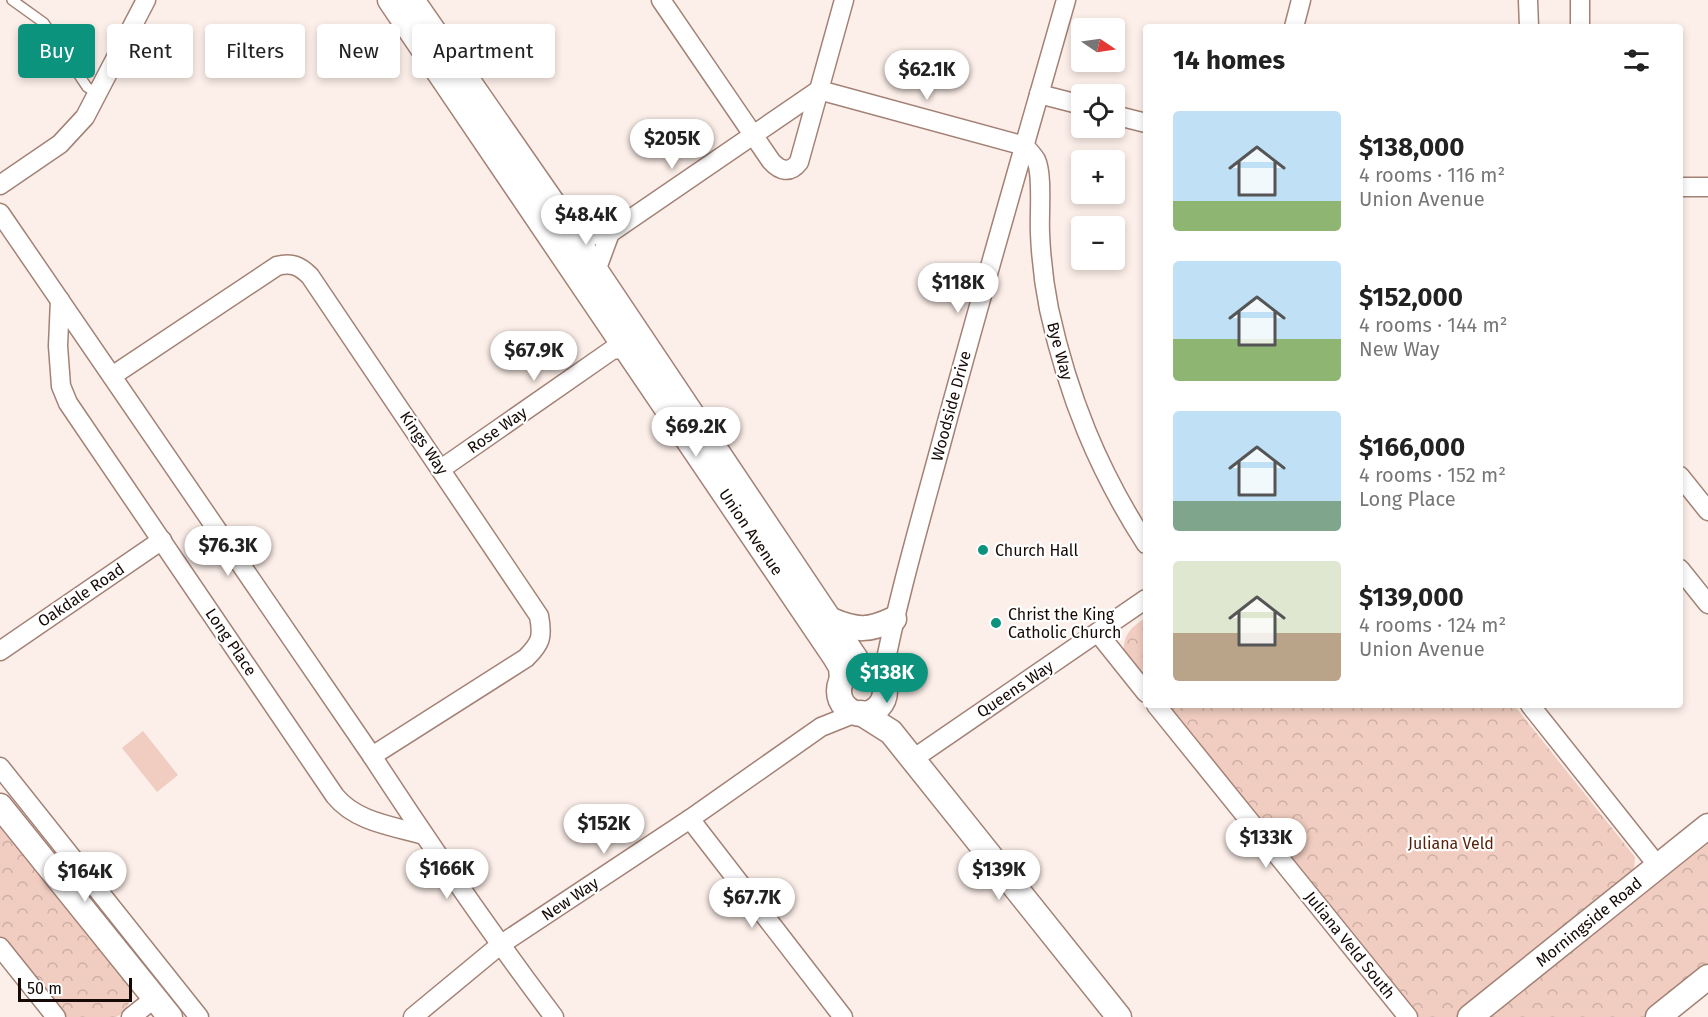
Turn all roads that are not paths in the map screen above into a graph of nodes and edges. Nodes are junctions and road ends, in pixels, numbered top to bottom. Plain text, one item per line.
1 (12, 0) edge
2 (146, 0) edge
3 (390, 0) edge
4 (412, 0) edge
5 (661, 0) edge
6 (844, 0) edge
7 (1066, 0) edge
8 (1301, 0) edge
9 (1528, 0) edge
10 (1580, 0) edge
11 (1295, 24) edge
12 (1528, 24) edge
13 (1580, 24) edge
14 (819, 90) junction
15 (98, 94) junction
16 (1039, 94) junction
17 (1071, 102) edge
18 (1125, 118) edge
19 (1143, 122) edge
20 (754, 136) junction
21 (1024, 146) junction
22 (0, 185) edge
23 (1683, 187) edge
24 (1708, 187) edge
25 (0, 213) edge
26 (610, 233) junction
27 (567, 243) junction
28 (588, 277) junction
29 (60, 300) junction
30 (637, 347) junction
31 (112, 376) junction
32 (441, 469) junction
33 (1683, 481) edge
34 (1708, 511) edge
35 (1143, 539) edge
36 (162, 540) junction
37 (1683, 573) edge
38 (1143, 601) edge
39 (1708, 604) edge
40 (824, 624) junction
41 (891, 629) junction
42 (1098, 633) junction
43 (0, 651) edge
44 (1143, 689) edge
45 (862, 690) junction
46 (1158, 708) edge
47 (1532, 708) edge
48 (372, 756) junction
49 (913, 759) junction
50 (0, 767) edge
51 (0, 806) edge
52 (690, 819) junction
53 (1708, 826) edge
54 (424, 835) junction
55 (1658, 866) junction
56 (500, 945) junction
57 (0, 947) edge
58 (1708, 976) edge
59 (155, 998) junction
60 (56, 1017) edge
61 (131, 1017) edge
62 (170, 1017) edge
63 (199, 1017) edge
64 (413, 1017) edge
65 (554, 1017) edge
66 (843, 1017) edge
67 (1119, 1017) edge
68 (1408, 1017) edge
69 (1470, 1017) edge
70 (1658, 1017) edge

1 - 15 lane
2 - 15 street
3 - 27 street, Union Avenue
4 - 27 street, Union Avenue
5 - 20 street
6 - 14 street
7 - 16 street, Woodside Drive
8 - 11 street
9 - 12 street
10 - 13 street
14 - 20 street
14 - 20 street
14 - 21 street
15 - 22 street
16 - 17 street
16 - 21 street, Woodside Drive
18 - 19 street
20 - 26 street
21 - 35 street, Bye Way
21 - 41 street, Woodside Drive
23 - 24 street
25 - 29 street
26 - 27 street
26 - 28 street
27 - 28 street, Union Avenue
28 - 30 street, Union Avenue
29 - 31 street
29 - 36 street, Long Place
30 - 32 street, Rose Way
30 - 40 street, Union Avenue
31 - 32 street, Kings Way
31 - 48 street
32 - 48 street, Kings Way
33 - 34 street
36 - 43 street, Oakdale Road
36 - 54 street, Long Place
37 - 39 street
38 - 42 street, Queens Way
40 - 41 street
40 - 45 street, Union Avenue
41 - 45 street, Woodside Drive
42 - 44 street
42 - 49 street, Queens Way
45 - 49 street, Union Avenue
45 - 52 street, New Way
46 - 68 street, Juliana Veld South
47 - 55 street
48 - 54 street
49 - 67 street, Union Avenue
50 - 63 street
51 - 59 street
52 - 56 street, New Way
52 - 66 street
53 - 55 street, Morningside Road
54 - 56 street
55 - 69 street, Morningside Road
56 - 64 street, New Way
56 - 65 street
57 - 60 street
58 - 70 street
59 - 61 street
59 - 62 street

